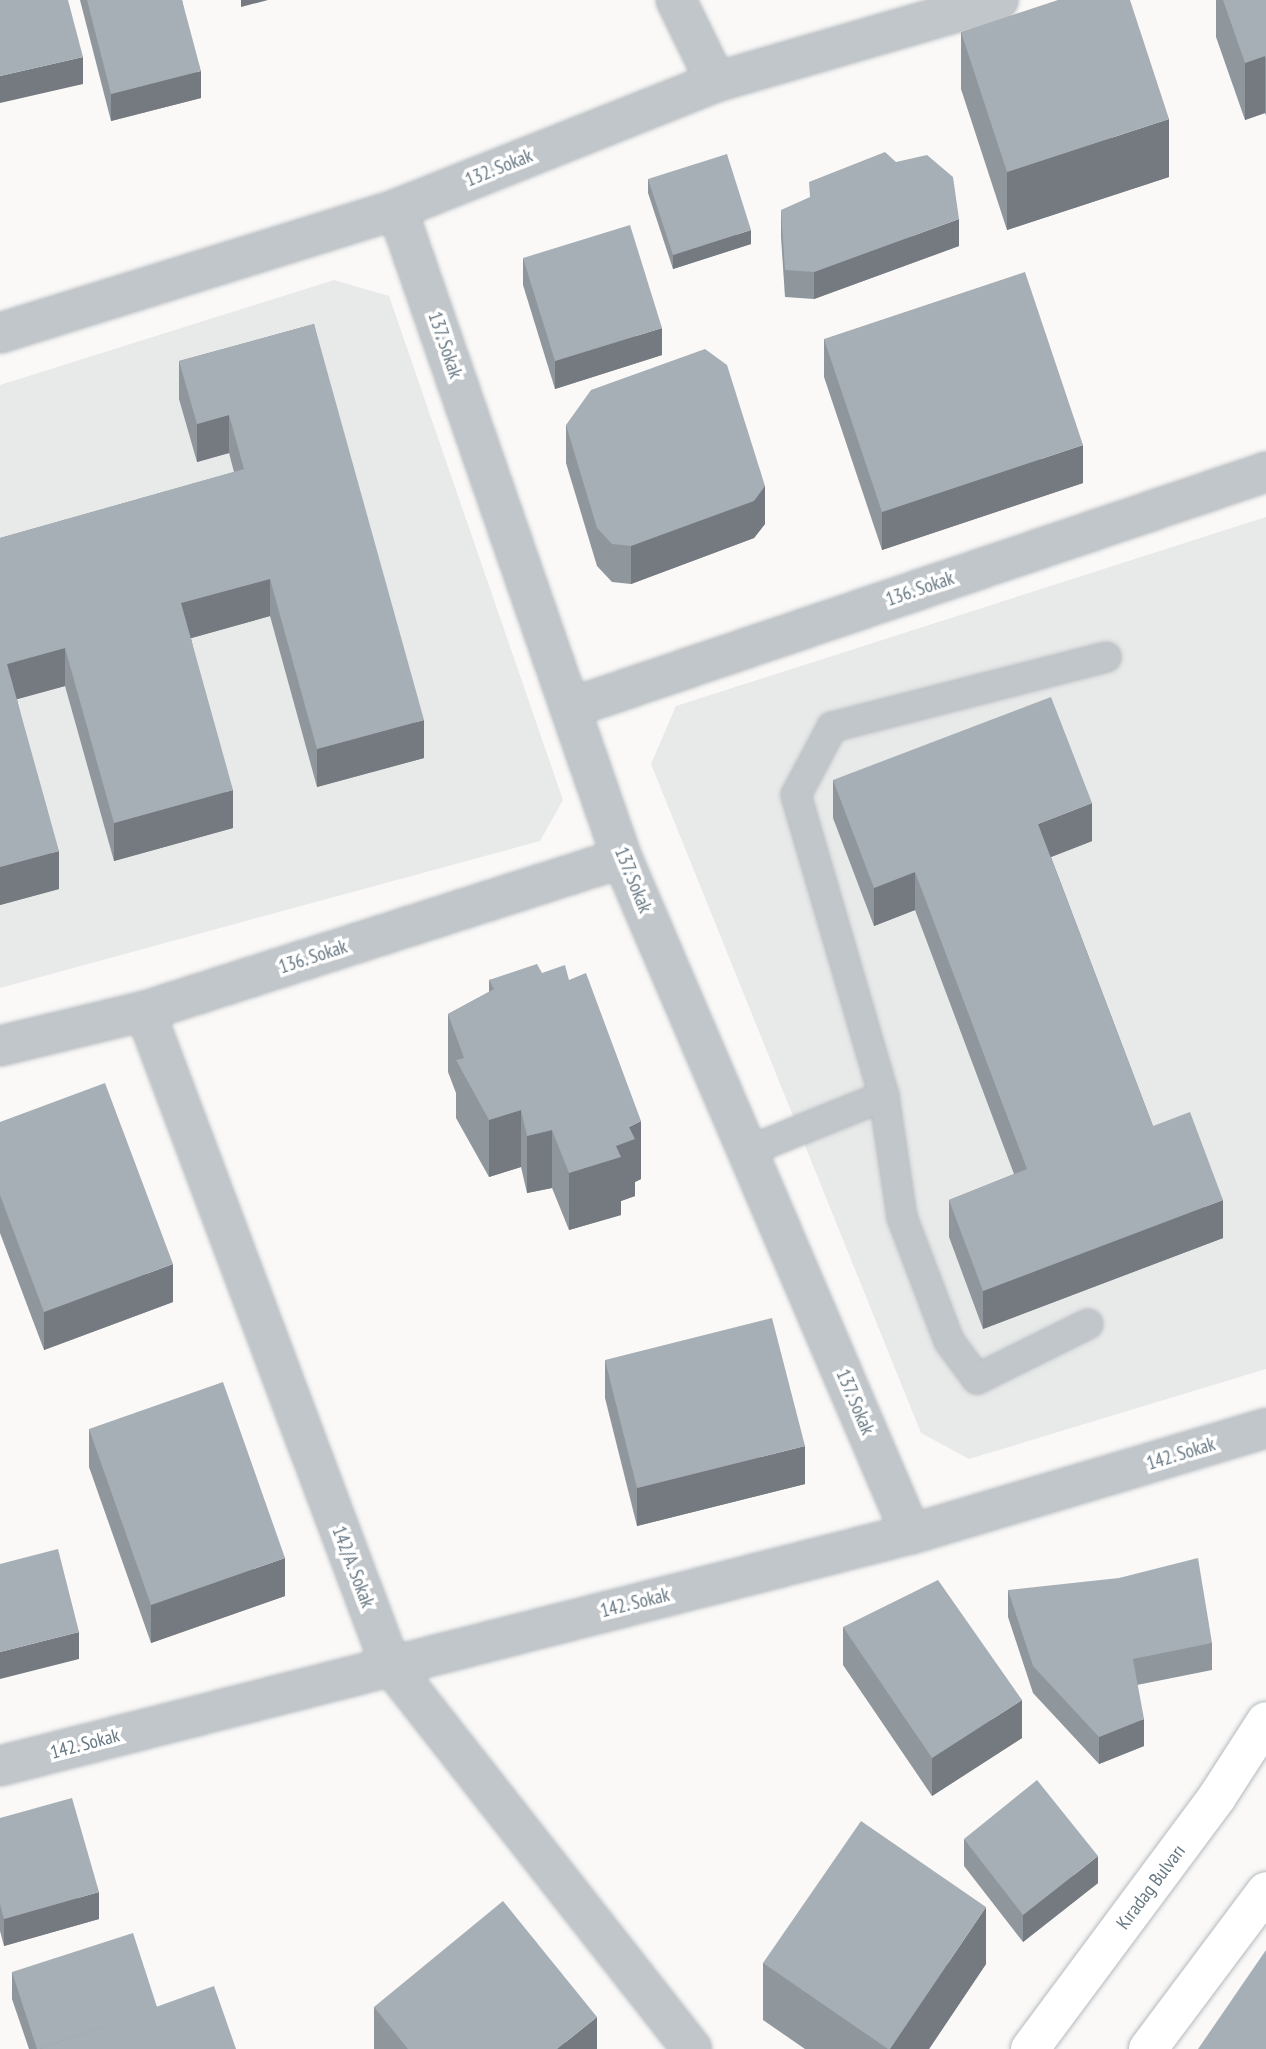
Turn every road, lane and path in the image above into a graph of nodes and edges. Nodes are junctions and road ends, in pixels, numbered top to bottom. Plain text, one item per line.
1 (676, 0) edge
2 (998, 0) edge
3 (716, 82) junction
4 (397, 209) junction
5 (0, 333) edge
6 (1266, 471) edge
7 (1105, 657) dead end
8 (573, 707) junction
9 (622, 858) junction
10 (145, 1011) junction
11 (0, 1046) edge
12 (884, 1096) junction
13 (748, 1152) junction
14 (1088, 1324) dead end
15 (1266, 1428) edge
16 (911, 1534) junction
17 (390, 1664) junction
18 (1266, 1721) edge
19 (0, 1766) edge
20 (1266, 1891) edge
21 (692, 2049) edge
22 (1030, 2049) edge
23 (1148, 2049) edge

1 - 3 street
2 - 3 street, 132. Sokak
3 - 4 street, 132. Sokak
4 - 5 street, 132. Sokak
4 - 8 street, 137. Sokak
6 - 8 street, 136. Sokak
7 - 12 lane
8 - 9 street, 137. Sokak
9 - 10 street, 136. Sokak
9 - 13 street, 137. Sokak
10 - 11 street, 136. Sokak
10 - 17 street, 142/A. Sokak
12 - 13 lane
12 - 14 lane
13 - 16 street, 137. Sokak
15 - 16 street, 142. Sokak
16 - 17 street, 142. Sokak
17 - 19 street, 142. Sokak
17 - 21 street, 142/A. Sokak
18 - 22 main road, Kıradag Bulvarı
20 - 23 main road

